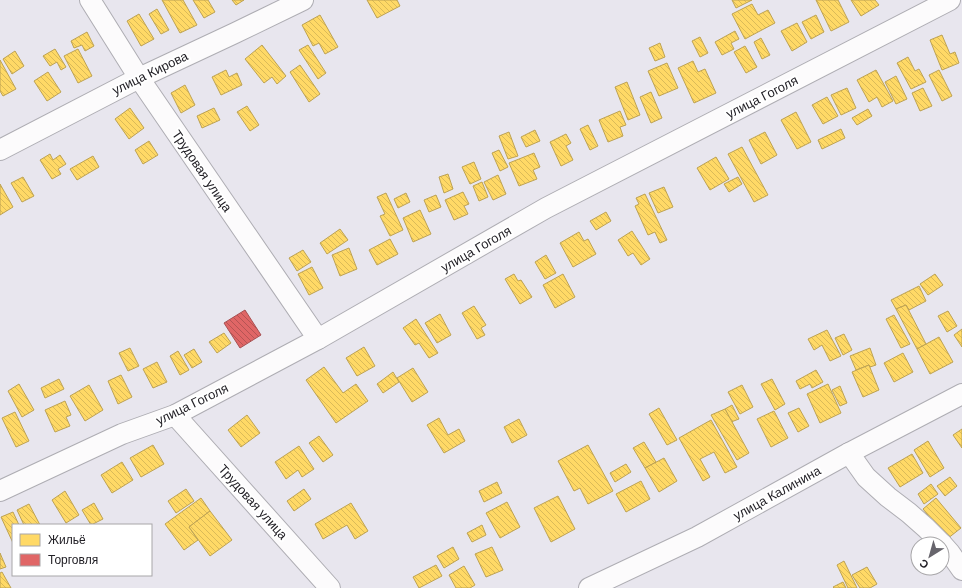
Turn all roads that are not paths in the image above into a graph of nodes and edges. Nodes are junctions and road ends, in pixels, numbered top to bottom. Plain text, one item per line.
1 (90, 0) edge
2 (303, 0) edge
3 (950, 0) edge
4 (139, 78) junction
5 (0, 150) edge
6 (318, 339) junction
7 (962, 394) edge
8 (175, 415) junction
9 (849, 453) junction
10 (0, 491) edge
11 (934, 536) edge
12 (950, 553) edge
13 (962, 570) edge
14 (330, 588) edge
15 (589, 588) edge

1 - 4 street, Трудовая улица
2 - 4 street, улица Кирова
3 - 6 street, улица Гоголя
4 - 5 street, улица Кирова
4 - 6 street, Трудовая улица
6 - 8 street, улица Гоголя
7 - 9 street, улица Калинина
8 - 10 street, улица Гоголя
8 - 14 street, Трудовая улица
9 - 11 street
9 - 15 street, улица Калинина
12 - 13 street

